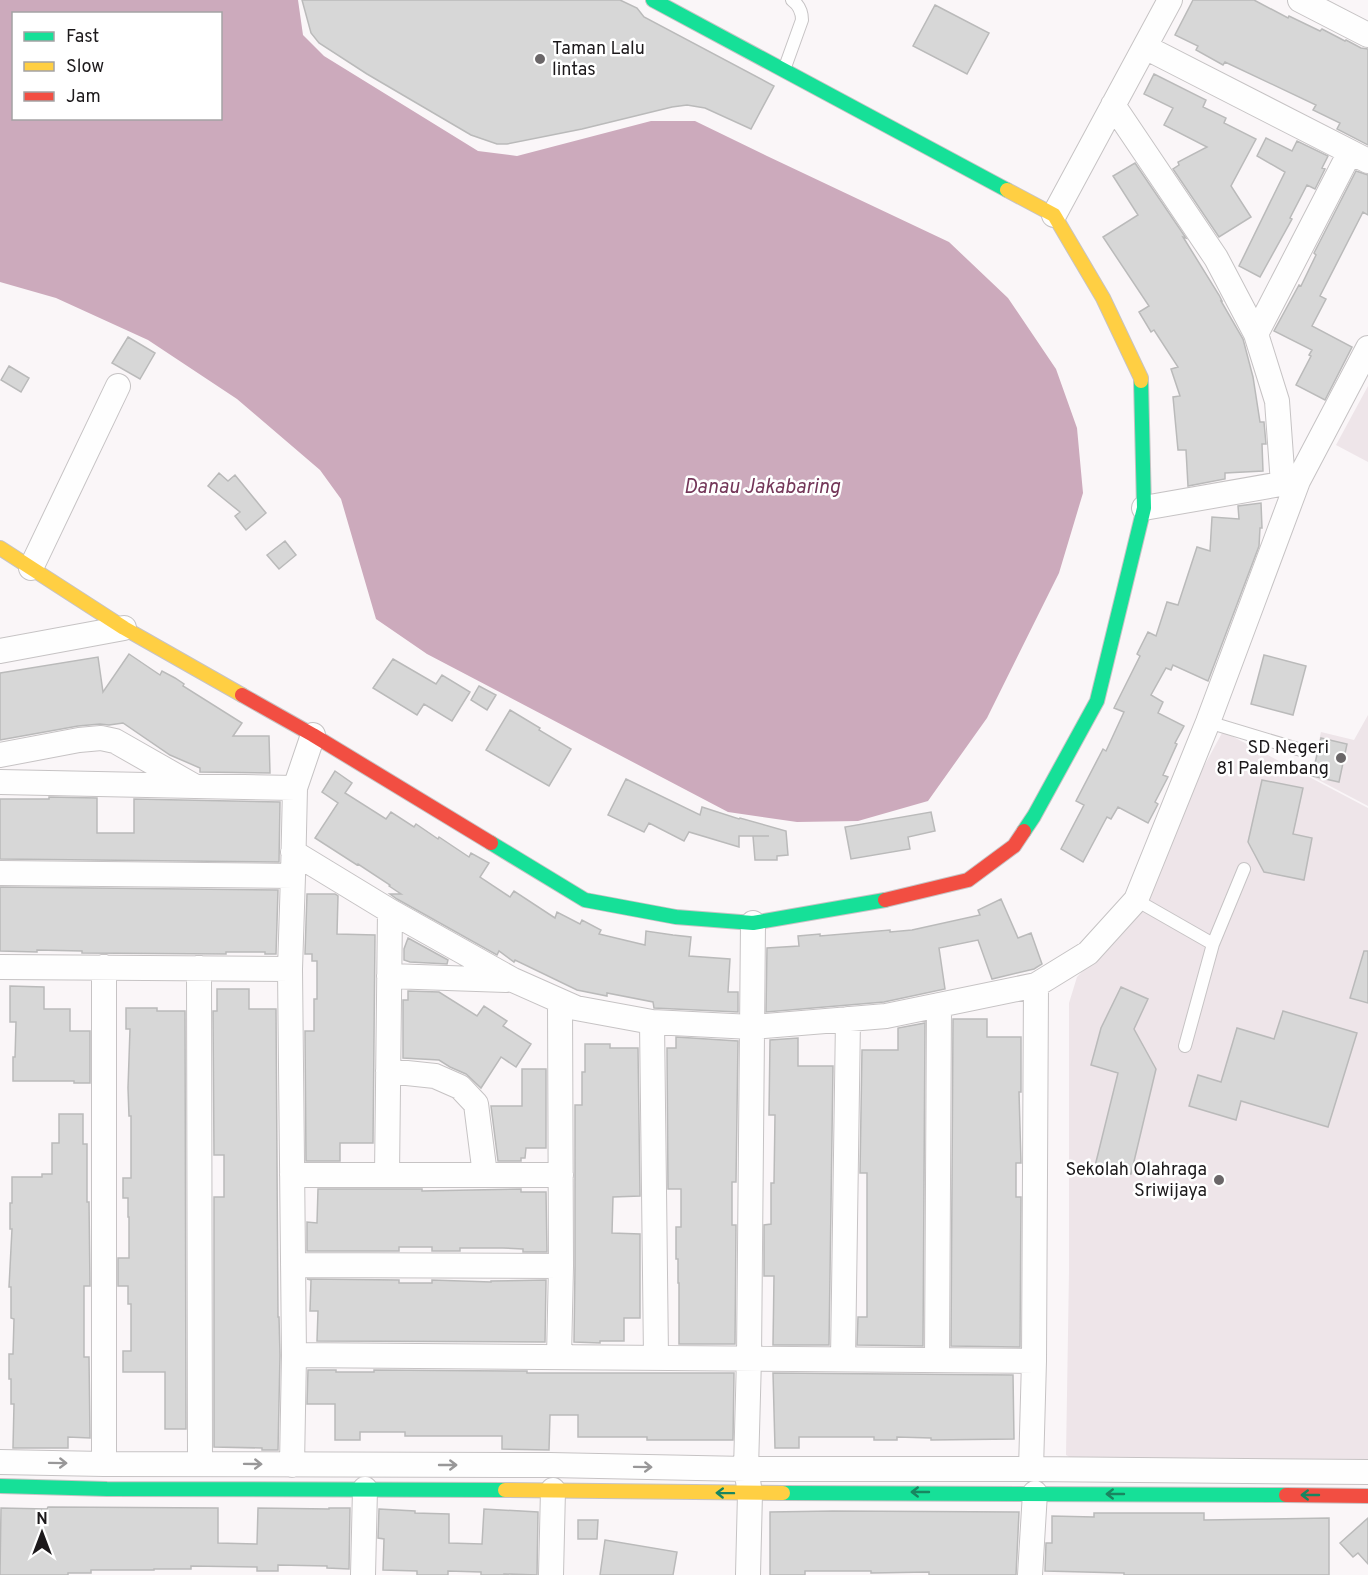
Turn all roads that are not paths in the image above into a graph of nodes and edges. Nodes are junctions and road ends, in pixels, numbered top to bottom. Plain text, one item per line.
1 (654, 0) edge
2 (792, 0) edge
3 (1170, 0) edge
4 (1300, 0) edge
5 (1368, 35) edge
6 (1145, 47) junction
7 (784, 70) junction
8 (1113, 105) junction
9 (1359, 157) edge
10 (1054, 215) junction
11 (1256, 334) junction
12 (1368, 348) edge
13 (118, 386) dead end
14 (1291, 482) junction
15 (1144, 508) junction
16 (0, 548) edge
17 (31, 568) junction
18 (124, 628) junction
19 (0, 651) edge
20 (1208, 722) junction
21 (312, 735) junction
22 (1301, 750) dead end
23 (0, 755) edge
24 (0, 782) edge
25 (196, 787) junction
26 (295, 788) junction
27 (293, 852) junction
28 (1244, 868) dead end
29 (0, 873) edge
30 (293, 876) junction
31 (1136, 900) junction
32 (390, 911) junction
33 (753, 923) junction
34 (1213, 944) junction
35 (0, 967) edge
36 (104, 967) junction
37 (200, 968) junction
38 (290, 969) junction
39 (389, 975) junction
40 (513, 980) junction
41 (1036, 985) junction
42 (560, 1001) junction
43 (939, 1005) junction
44 (848, 1019) junction
45 (652, 1022) junction
46 (752, 1027) junction
47 (1185, 1046) dead end
48 (388, 1071) junction
49 (292, 1175) junction
50 (387, 1175) junction
51 (484, 1175) junction
52 (561, 1175) junction
53 (293, 1265) junction
54 (561, 1266) junction
55 (294, 1355) junction
56 (560, 1357) junction
57 (656, 1358) junction
58 (749, 1358) junction
59 (843, 1359) junction
60 (937, 1360) junction
61 (1034, 1360) junction
62 (0, 1462) edge
63 (200, 1463) junction
64 (104, 1464) junction
65 (292, 1465) junction
66 (746, 1468) junction
67 (1031, 1469) junction
68 (1368, 1472) edge
69 (0, 1486) edge
70 (365, 1489) junction
71 (553, 1490) junction
72 (750, 1493) junction
73 (1035, 1493) junction
74 (1368, 1496) edge
75 (363, 1575) edge
76 (551, 1575) edge
77 (748, 1575) edge
78 (1030, 1575) edge

1 - 7 street
2 - 7 lane
3 - 6 street
4 - 5 street
6 - 8 street
6 - 9 street
7 - 10 street
8 - 10 street
8 - 11 street
9 - 11 street
10 - 15 street
11 - 14 street
12 - 14 street
13 - 17 street
14 - 15 street
14 - 20 street
15 - 33 street
16 - 17 street
17 - 18 street
18 - 19 street
18 - 21 street
20 - 22 lane
20 - 31 street
21 - 26 street
21 - 33 street
23 - 25 street
24 - 25 street
25 - 26 street
26 - 27 street
27 - 30 street
27 - 32 street
28 - 34 lane
29 - 30 street
30 - 38 street
31 - 34 lane
31 - 41 street
32 - 39 street
32 - 40 street
33 - 46 street
34 - 47 lane
35 - 36 street
36 - 37 street
36 - 64 street
37 - 38 street
37 - 63 street
38 - 49 street
39 - 40 street
39 - 48 street
40 - 42 street
41 - 43 street
41 - 61 street
42 - 45 street
42 - 52 street
43 - 44 street
43 - 60 street
44 - 46 street
44 - 59 street
45 - 46 street
45 - 57 street
46 - 58 street
48 - 50 street
48 - 51 street
49 - 50 street
49 - 53 street
50 - 51 street
51 - 52 street
52 - 54 street
53 - 54 street
53 - 55 street
54 - 56 street
55 - 56 street
55 - 65 street
56 - 57 street
57 - 58 street
58 - 59 street
58 - 66 street
59 - 60 street
60 - 61 street
61 - 67 street
62 -> 64 street
63 - 64 street
63 -> 65 street
65 -> 66 street
66 - 67 street
66 - 72 street
67 - 68 street
69 - 70 street
70 - 71 street
70 - 75 street
72 -> 71 street
71 - 76 street
73 -> 72 street
72 - 77 street
74 -> 73 street
73 - 78 street

